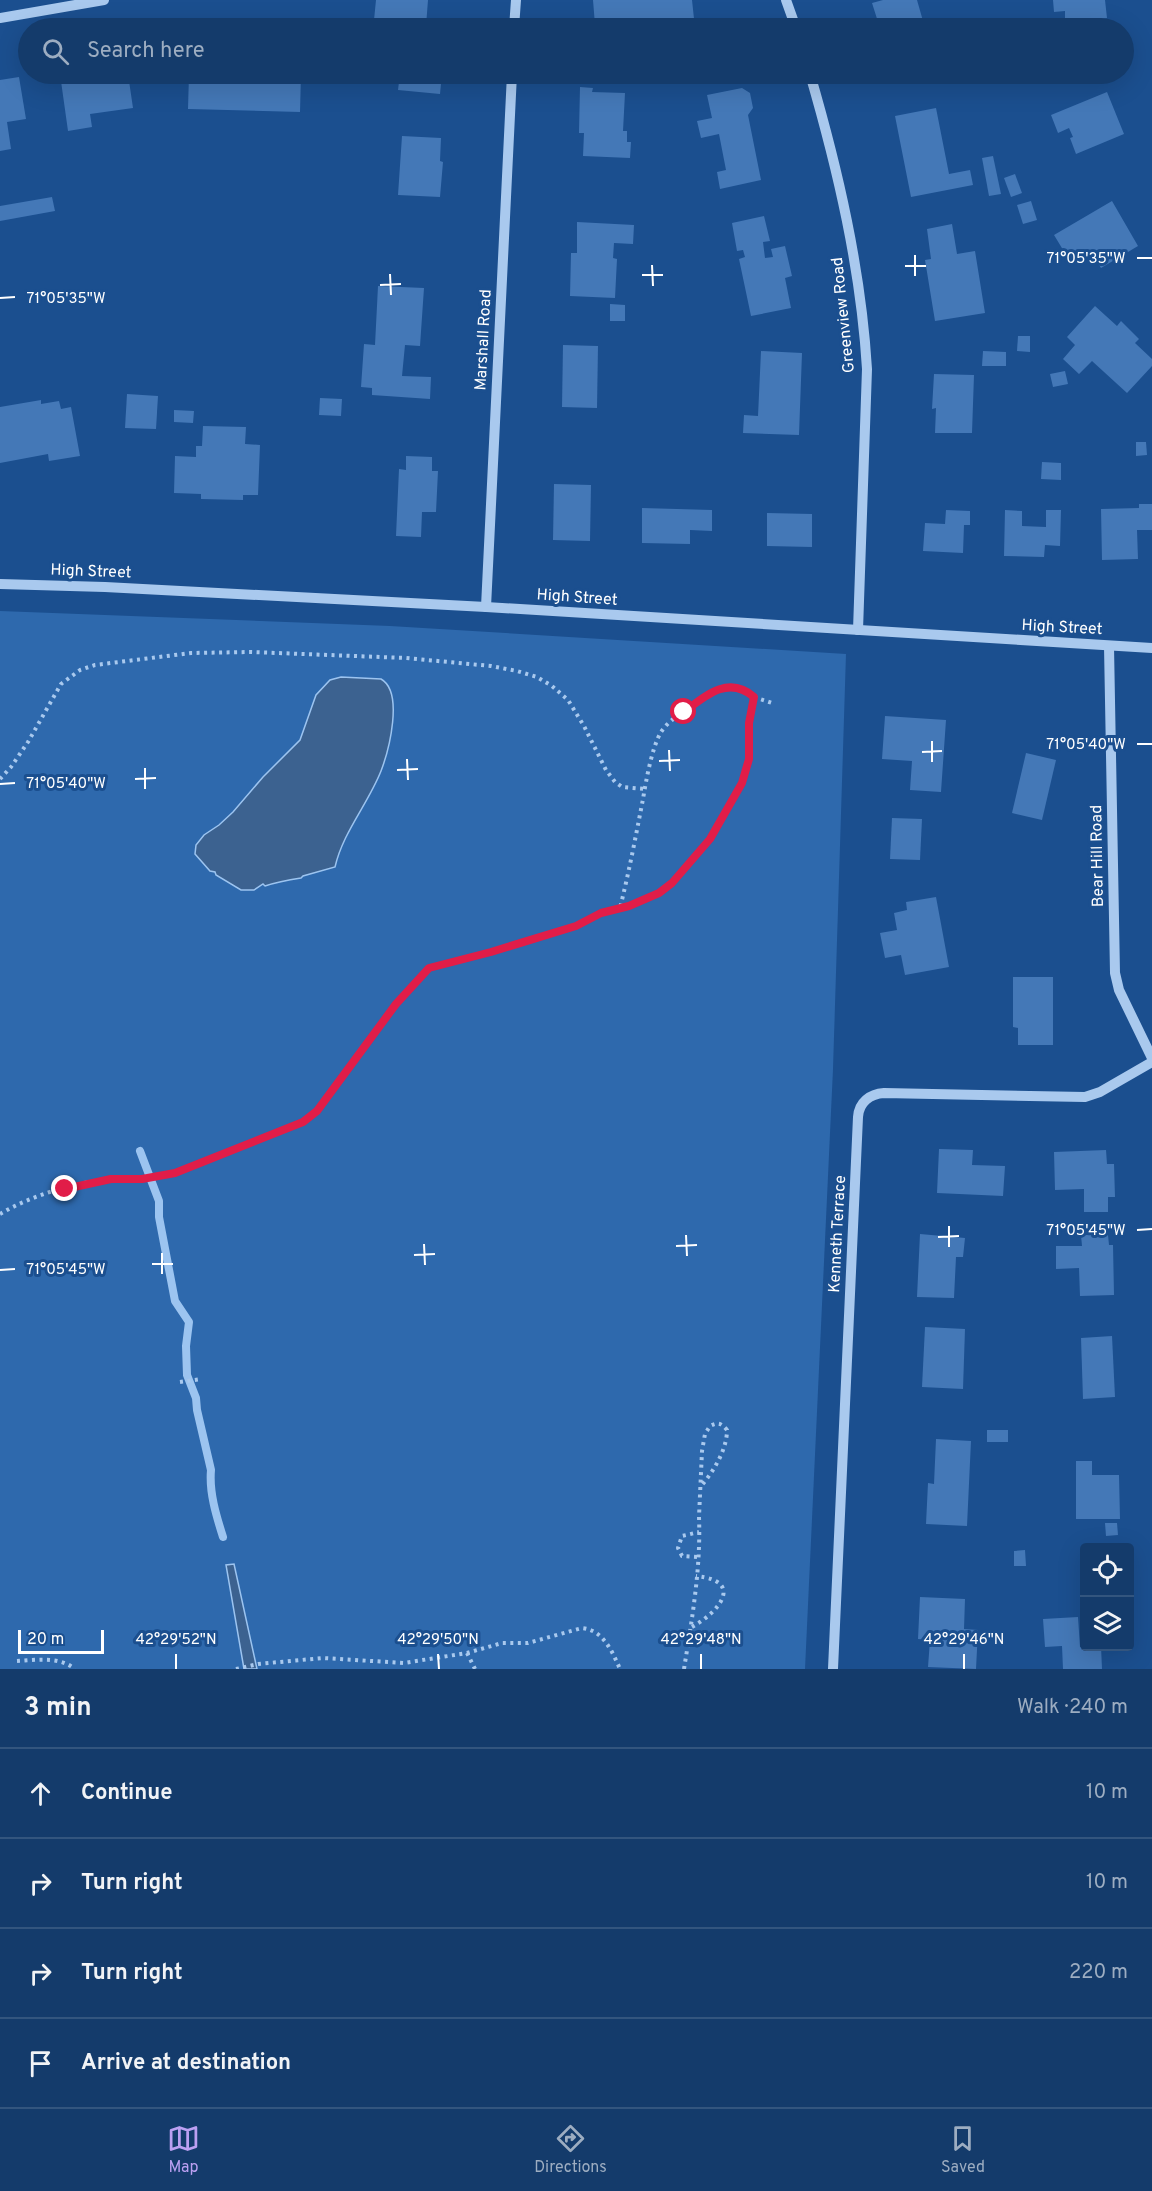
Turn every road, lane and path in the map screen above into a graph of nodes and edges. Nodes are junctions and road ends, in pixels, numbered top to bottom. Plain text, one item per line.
1 (104, 0) edge
2 (516, 0) edge
3 (786, 0) edge
4 (0, 18) edge
5 (515, 18) edge
6 (792, 18) edge
7 (512, 84) edge
8 (812, 84) edge
9 (0, 584) edge
10 (486, 608) junction
11 (858, 630) junction
12 (1109, 646) junction
13 (1152, 648) edge
14 (754, 697) junction
15 (775, 704) dead end
16 (0, 779) edge
17 (645, 789) junction
18 (620, 908) junction
19 (1152, 1060) edge
20 (0, 1214) edge
21 (202, 1379) dead end
22 (180, 1382) dead end
23 (701, 1486) junction
24 (699, 1532) junction
25 (697, 1557) junction
26 (696, 1576) junction
27 (692, 1627) junction
28 (467, 1653) junction
29 (17, 1661) dead end
30 (75, 1669) edge
31 (238, 1669) edge
32 (475, 1669) edge
33 (620, 1669) edge
34 (684, 1669) edge
35 (833, 1669) edge

1 - 4 street
2 - 5 street
3 - 6 street
7 - 10 street, Marshall Road
8 - 11 street, Greenview Road
9 - 10 street, High Street
10 - 11 street, High Street
11 - 12 street, High Street
12 - 13 street, High Street
12 - 19 street, Bear Hill Road
14 - 15 path
14 - 17 path
14 - 18 path
16 - 17 path
17 - 18 path
18 - 20 path
19 - 35 street, Kenneth Terrace
21 - 22 path
23 - 23 path
23 - 24 path
24 - 25 path
24 - 25 path
25 - 26 path
26 - 27 path
26 - 27 path
27 - 34 path
28 - 31 path
28 - 32 path
28 - 33 path
29 - 30 path

